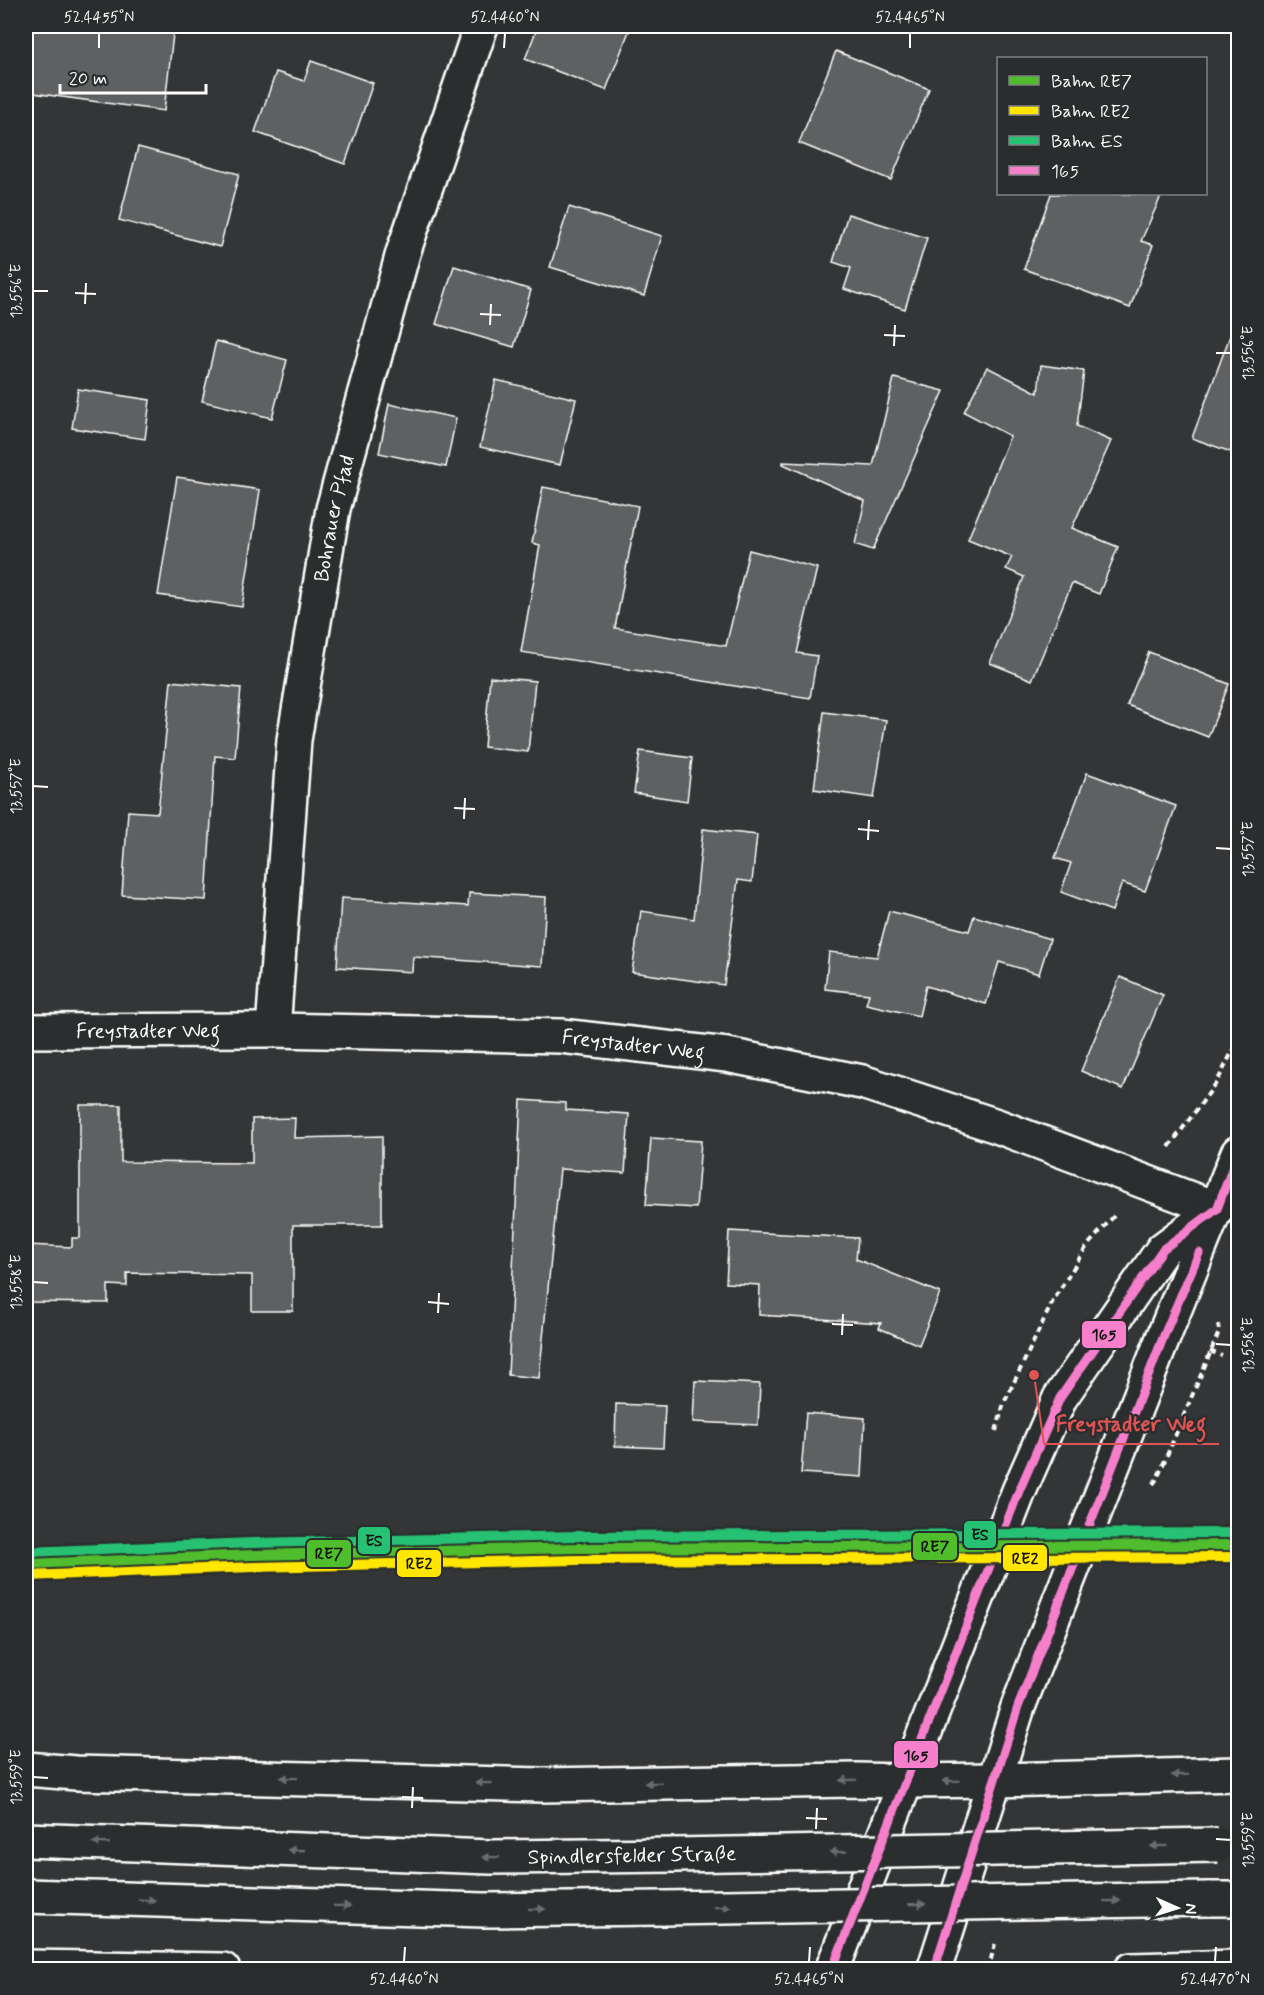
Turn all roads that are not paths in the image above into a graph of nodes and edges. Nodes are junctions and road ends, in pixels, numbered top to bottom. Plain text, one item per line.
1 (481, 26) edge
2 (273, 1030) junction
3 (26, 1031) edge
4 (1239, 1153) edge
5 (1217, 1209) junction
6 (26, 1768) edge
7 (1239, 1774) edge
8 (996, 1780) junction
9 (906, 1781) junction
10 (26, 1840) edge
11 (1228, 1845) edge
12 (26, 1896) edge
13 (1223, 1899) edge
14 (26, 1967) edge
15 (1239, 1967) edge
16 (223, 1970) edge
17 (832, 1970) edge
18 (934, 1970) edge
19 (1131, 1970) edge

1 - 2 main road, Bohrauer Pfad
2 - 3 main road, Freystadter Weg
2 - 5 main road, Freystadter Weg
4 - 5 main road
5 - 8 main road
5 - 9 main road
9 -> 6 main road
7 -> 8 main road
8 -> 9 main road
8 - 18 main road
9 - 17 main road
11 -> 10 main road, Spindlersfelder Straße, bridge
12 -> 13 main road, bridge
14 - 16 main road
15 - 19 main road

